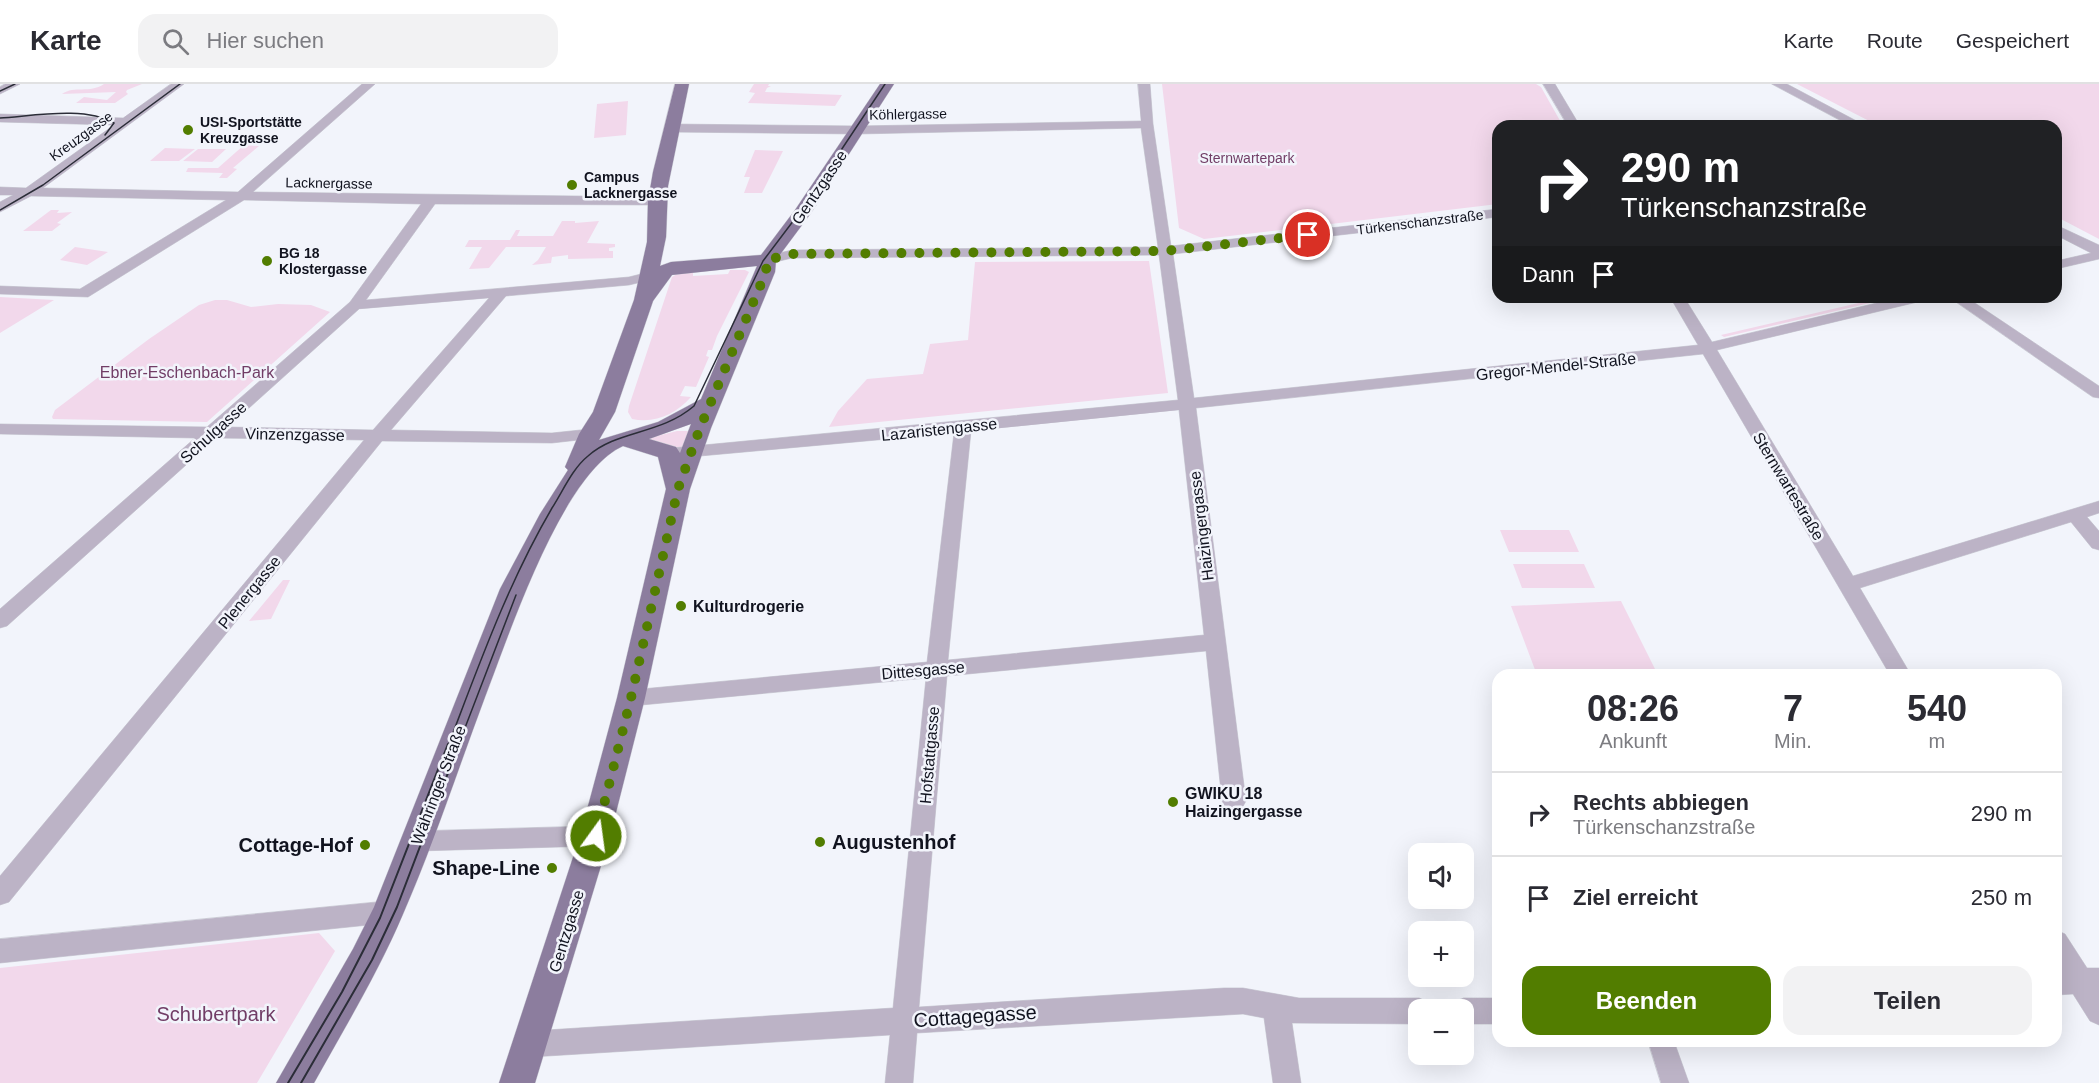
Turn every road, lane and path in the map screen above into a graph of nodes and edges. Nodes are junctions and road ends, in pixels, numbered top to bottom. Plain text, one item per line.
1 (14, 84) edge
2 (178, 84) edge
3 (369, 84) edge
4 (682, 84) edge
5 (887, 84) edge
6 (1144, 84) edge
7 (1549, 84) edge
8 (1778, 84) edge
9 (0, 91) edge
10 (0, 118) edge
11 (1570, 120) edge
12 (1848, 120) edge
13 (126, 122) junction
14 (1147, 124) junction
15 (671, 128) junction
16 (857, 130) junction
17 (0, 190) edge
18 (30, 191) junction
19 (241, 196) junction
20 (431, 200) junction
21 (657, 201) junction
22 (0, 208) edge
23 (1492, 214) edge
24 (2062, 232) edge
25 (1165, 251) junction
26 (2099, 253) edge
27 (767, 260) junction
28 (2062, 263) edge
29 (649, 276) junction
30 (0, 290) edge
31 (501, 292) junction
32 (644, 300) junction
33 (1681, 303) edge
34 (1895, 303) edge
35 (1965, 303) edge
36 (355, 305) junction
37 (1707, 347) junction
38 (2099, 393) edge
39 (711, 403) junction
40 (1187, 404) junction
41 (604, 412) junction
42 (963, 427) junction
43 (9, 429) edge
44 (212, 432) junction
45 (590, 434) junction
46 (377, 436) junction
47 (622, 439) junction
48 (0, 442) edge
49 (668, 452) junction
50 (692, 452) junction
51 (572, 482) junction
52 (678, 489) junction
53 (2099, 507) edge
54 (2075, 515) junction
55 (2099, 543) edge
56 (1848, 585) junction
57 (0, 621) edge
58 (1215, 642) junction
59 (937, 669) junction
60 (1897, 669) edge
61 (631, 698) junction
62 (1234, 801) dead end
63 (596, 836) junction
64 (418, 840) junction
65 (0, 894) edge
66 (388, 912) junction
67 (0, 951) edge
68 (2062, 953) edge
69 (2078, 982) edge
70 (1276, 1007) junction
71 (1408, 1011) edge
72 (1474, 1011) edge
73 (1492, 1011) edge
74 (2099, 1012) edge
75 (905, 1021) junction
76 (531, 1044) junction
77 (1662, 1047) edge
78 (294, 1083) edge
79 (517, 1083) edge
80 (899, 1083) edge
81 (1287, 1083) edge
82 (1675, 1083) edge

1 - 9 street
2 - 13 street, Kreuzgasse
3 - 19 street
4 - 15 main road, Währinger Straße
5 - 16 main road, Gentzgasse
6 - 14 street, Haizingergasse
7 - 11 street
8 - 12 street
10 - 13 street
13 - 18 street, Kreuzgasse
14 - 16 street, Köhlergasse
14 - 25 street, Haizingergasse
15 - 16 street, Köhlergasse
15 - 21 main road, Währinger Straße
16 - 27 main road, Gentzgasse
17 - 18 street, Lacknergasse
18 - 19 street, Lacknergasse
18 - 22 street, Kreuzgasse
19 - 20 street, Lacknergasse
19 - 30 street
20 - 21 street, Lacknergasse
20 - 36 street, Schulgasse
21 - 29 main road, Währinger Straße
23 - 25 street, Türkenschanzstraße
24 - 26 street
25 - 27 street, Türkenschanzstraße
25 - 40 street, Haizingergasse
26 - 28 street
27 - 32 main road
27 - 39 main road, Gentzgasse
29 - 31 street
29 - 32 main road, Währinger Straße
31 - 36 street
31 - 46 street, Plenergasse
32 - 41 main road, Währinger Straße
33 - 37 street, Sternwartestraße
34 - 37 street, Gregor-Mendel-Straße
35 - 38 street
36 - 44 street, Schulgasse
37 - 40 street, Gregor-Mendel-Straße
37 - 56 street, Sternwartestraße
39 - 47 main road, Währinger Straße
39 - 50 main road, Gentzgasse
40 - 42 street, Lazaristengasse
40 - 58 street, Haizingergasse
41 - 45 main road, Währinger Straße
41 - 47 main road
42 - 50 street, Lazaristengasse
42 - 59 street, Hofstattgasse
43 - 44 street, Vinzenzgasse
43 - 48 street
44 - 46 street, Vinzenzgasse
44 - 57 street, Schulgasse
45 - 46 street, Vinzenzgasse
45 - 51 main road, Währinger Straße
46 - 65 street, Plenergasse
47 - 49 main road
47 - 51 main road, Währinger Straße
49 - 50 street, Lazaristengasse
49 - 52 main road
50 - 52 main road, Gentzgasse
51 - 64 main road, Währinger Straße
52 - 61 main road, Gentzgasse
53 - 54 street
54 - 55 street
54 - 56 street
56 - 60 street, Sternwartestraße
58 - 59 street, Dittesgasse
58 - 62 street, Haizingergasse
59 - 61 street, Dittesgasse
59 - 75 street, Hofstattgasse
61 - 63 main road, Gentzgasse
63 - 64 street
63 - 76 main road, Gentzgasse
64 - 66 main road, Währinger Straße
66 - 67 street
66 - 78 main road, Währinger Straße
68 - 69 street
69 - 74 street
70 - 71 street, Cottagegasse
70 - 75 street, Cottagegasse
70 - 81 street
72 - 73 street
75 - 76 street, Cottagegasse
75 - 80 street, Hofstattgasse
76 - 79 main road, Gentzgasse
77 - 82 street

